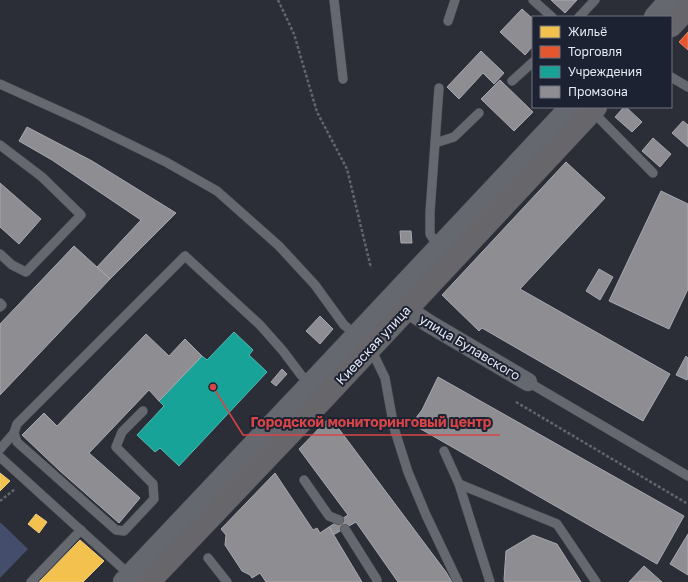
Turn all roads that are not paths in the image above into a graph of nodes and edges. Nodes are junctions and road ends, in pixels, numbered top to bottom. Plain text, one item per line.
1 (334, 0) edge
2 (455, 0) edge
3 (533, 0) edge
4 (595, 0) edge
5 (670, 0) edge
6 (688, 8) edge
7 (551, 16) edge
8 (580, 16) edge
9 (656, 16) edge
10 (448, 21) dead end
11 (672, 25) edge
12 (532, 63) edge
13 (672, 78) edge
14 (343, 79) dead end
15 (512, 81) dead end
16 (0, 84) edge
17 (688, 87) edge
18 (439, 88) dead end
19 (569, 108) edge
20 (594, 109) edge
21 (478, 113) dead end
22 (435, 143) junction
23 (0, 145) edge
24 (653, 173) dead end
25 (0, 254) edge
26 (446, 254) junction
27 (0, 303) edge
28 (400, 303) junction
29 (0, 307) edge
30 (364, 342) junction
31 (528, 382) joint
32 (318, 391) junction
33 (142, 411) dead end
34 (14, 433) junction
35 (0, 449) edge
36 (444, 451) dead end
37 (0, 457) edge
38 (688, 476) edge
39 (304, 480) dead end
40 (459, 484) junction
41 (339, 520) dead end
42 (345, 529) dead end
43 (81, 530) junction
44 (208, 558) dead end
45 (135, 580) edge
46 (31, 582) edge
47 (227, 582) edge
48 (377, 582) edge
49 (458, 582) edge
50 (490, 582) edge
51 (596, 582) edge

1 - 14 lane
2 - 10 lane
3 - 7 lane
4 - 8 lane
5 - 9 street
6 - 11 main road
12 - 15 lane
13 - 17 lane
16 - 30 lane
18 - 22 lane
19 - 26 street, Киевская улица
20 - 24 lane
20 - 26 main road, Киевская улица
21 - 22 lane
22 - 26 lane
23 - 25 lane
26 - 28 main road, Киевская улица
27 - 29 lane
28 - 30 main road, Киевская улица
28 - 31 street, улица Булавского
30 - 32 main road, Киевская улица
30 - 49 lane
31 - 38 lane
32 - 34 lane
32 - 45 main road, Киевская улица
33 - 34 lane
34 - 35 lane
36 - 40 lane
37 - 43 lane
39 - 41 lane
40 - 50 lane
40 - 51 lane
42 - 48 lane
43 - 45 lane
43 - 46 lane
44 - 47 lane

